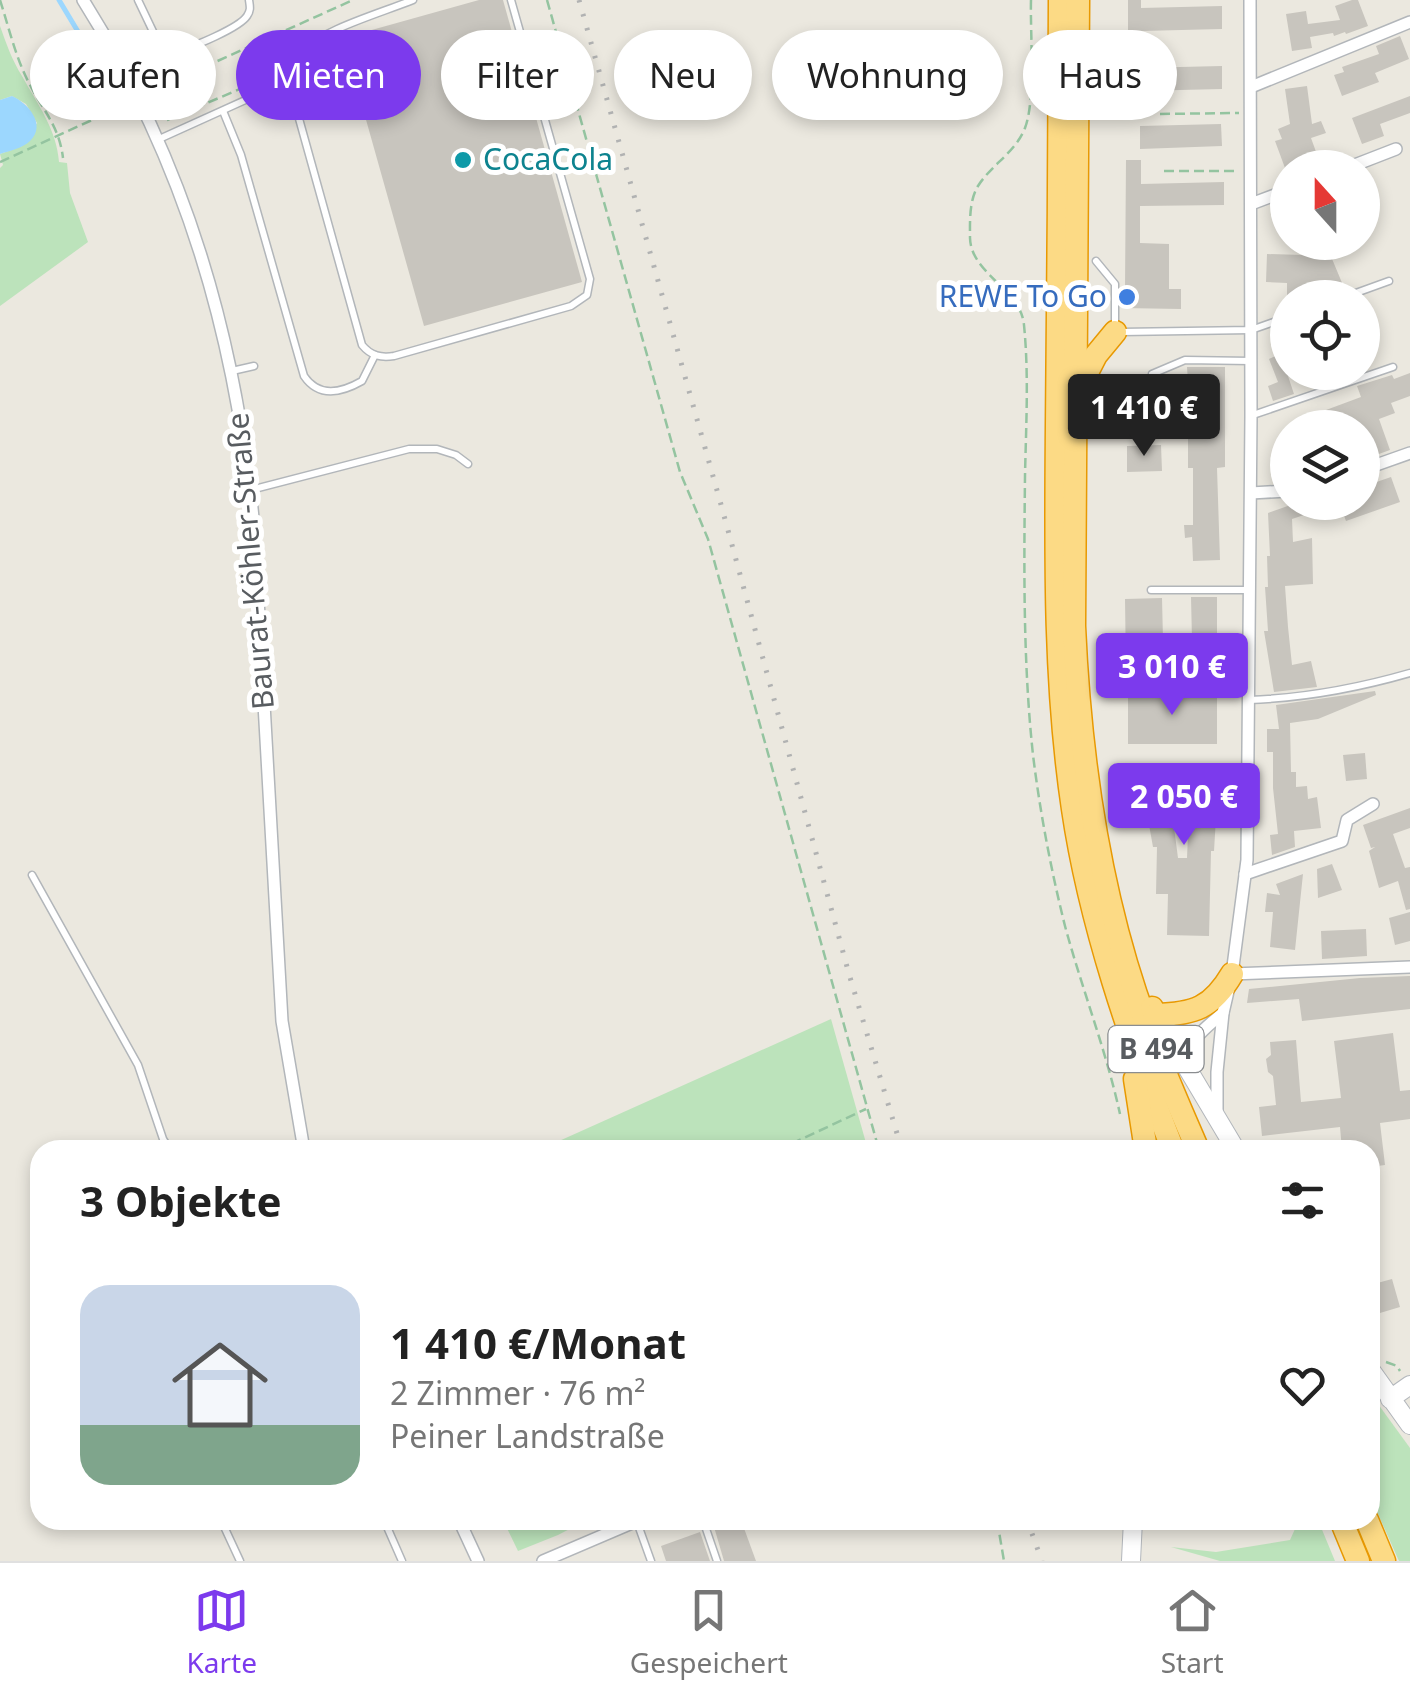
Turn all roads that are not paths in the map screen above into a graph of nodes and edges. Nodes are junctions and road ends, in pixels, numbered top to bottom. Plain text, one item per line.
1 (83, 0) edge
2 (138, 0) edge
3 (249, 0) edge
4 (413, 0) edge
5 (512, 0) edge
6 (1060, 0) edge
7 (1078, 0) edge
8 (1250, 0) edge
9 (1410, 22) edge
10 (336, 30) edge
11 (1251, 87) junction
12 (236, 105) edge
13 (223, 111) junction
14 (299, 120) edge
15 (157, 140) junction
16 (1396, 149) dead end
17 (1380, 155) edge
18 (1270, 197) edge
19 (1251, 204) junction
20 (1075, 233) junction
21 (1096, 260) joint
22 (1388, 281) dead end
23 (1380, 284) edge
24 (1270, 323) edge
25 (1251, 330) junction
26 (1115, 332) junction
27 (375, 355) junction
28 (1251, 360) junction
29 (254, 366) dead end
30 (1393, 366) dead end
31 (232, 371) junction
32 (1152, 374) dead end
33 (1075, 395) junction
34 (1252, 416) junction
35 (1410, 453) edge
36 (468, 464) dead end
37 (1380, 464) edge
38 (250, 490) junction
39 (1270, 492) edge
40 (1250, 493) junction
41 (1151, 590) dead end
42 (1250, 590) junction
43 (1410, 673) edge
44 (1250, 700) junction
45 (1373, 804) dead end
46 (1245, 874) junction
47 (32, 875) dead end
48 (1121, 946) junction
49 (1410, 967) edge
50 (1232, 974) junction
51 (1223, 1013) junction
52 (1156, 1014) junction
53 (1126, 1022) junction
54 (1184, 1062) junction
55 (1217, 1118) junction
56 (165, 1140) edge
57 (302, 1140) edge
58 (1146, 1140) edge
59 (1169, 1140) edge
60 (1194, 1140) edge
61 (1230, 1140) edge
62 (1380, 1375) edge
63 (1407, 1380) edge
64 (1390, 1399) junction
65 (1410, 1425) edge
66 (226, 1530) edge
67 (388, 1530) edge
68 (463, 1530) edge
69 (617, 1530) edge
70 (641, 1530) edge
71 (707, 1530) edge
72 (1133, 1530) edge
73 (1344, 1530) edge
74 (1371, 1530) edge
75 (240, 1561) edge
76 (402, 1561) edge
77 (478, 1561) edge
78 (543, 1561) edge
79 (652, 1561) edge
80 (718, 1561) edge
81 (1131, 1561) edge
82 (1358, 1561) edge
83 (1384, 1561) edge

1 - 15 street, Baurat-Köhler-Straße
2 - 3 lane
4 - 10 lane
5 - 27 lane
6 - 53 highway, B 494
7 - 20 highway, B 494
8 - 11 street
9 - 11 street
11 - 19 street
12 - 13 lane
13 - 15 lane
13 - 27 lane
14 - 27 lane
15 - 31 street, Baurat-Köhler-Straße
16 - 17 street
18 - 19 street
19 - 25 street
20 - 21 highway
20 - 33 highway, B 494
21 - 26 lane
22 - 23 lane
24 - 25 lane
25 - 26 lane
25 - 28 street
26 - 33 highway
28 - 32 lane
28 - 34 street
29 - 31 lane
30 - 34 lane
31 - 38 street, Baurat-Köhler-Straße
33 - 48 highway, B 494
34 - 40 street
35 - 37 street
36 - 38 lane
38 - 57 street, Baurat-Köhler-Straße
39 - 40 street
40 - 42 street
41 - 42 lane
42 - 44 street
43 - 44 lane
44 - 46 street
45 - 46 street
46 - 50 street
47 - 56 lane
48 - 52 highway
48 - 60 highway, B 494
49 - 50 street
50 - 51 street
50 - 52 highway
51 - 54 street
51 - 55 street
52 - 54 highway
53 - 58 highway
53 - 59 highway, B 494
54 - 55 street
55 - 61 street
62 - 64 street
63 - 64 street
64 - 65 street
66 - 75 lane
67 - 76 lane
68 - 77 street
69 - 78 street
70 - 79 lane
71 - 80 lane
72 - 81 street
73 - 82 highway
74 - 83 highway

